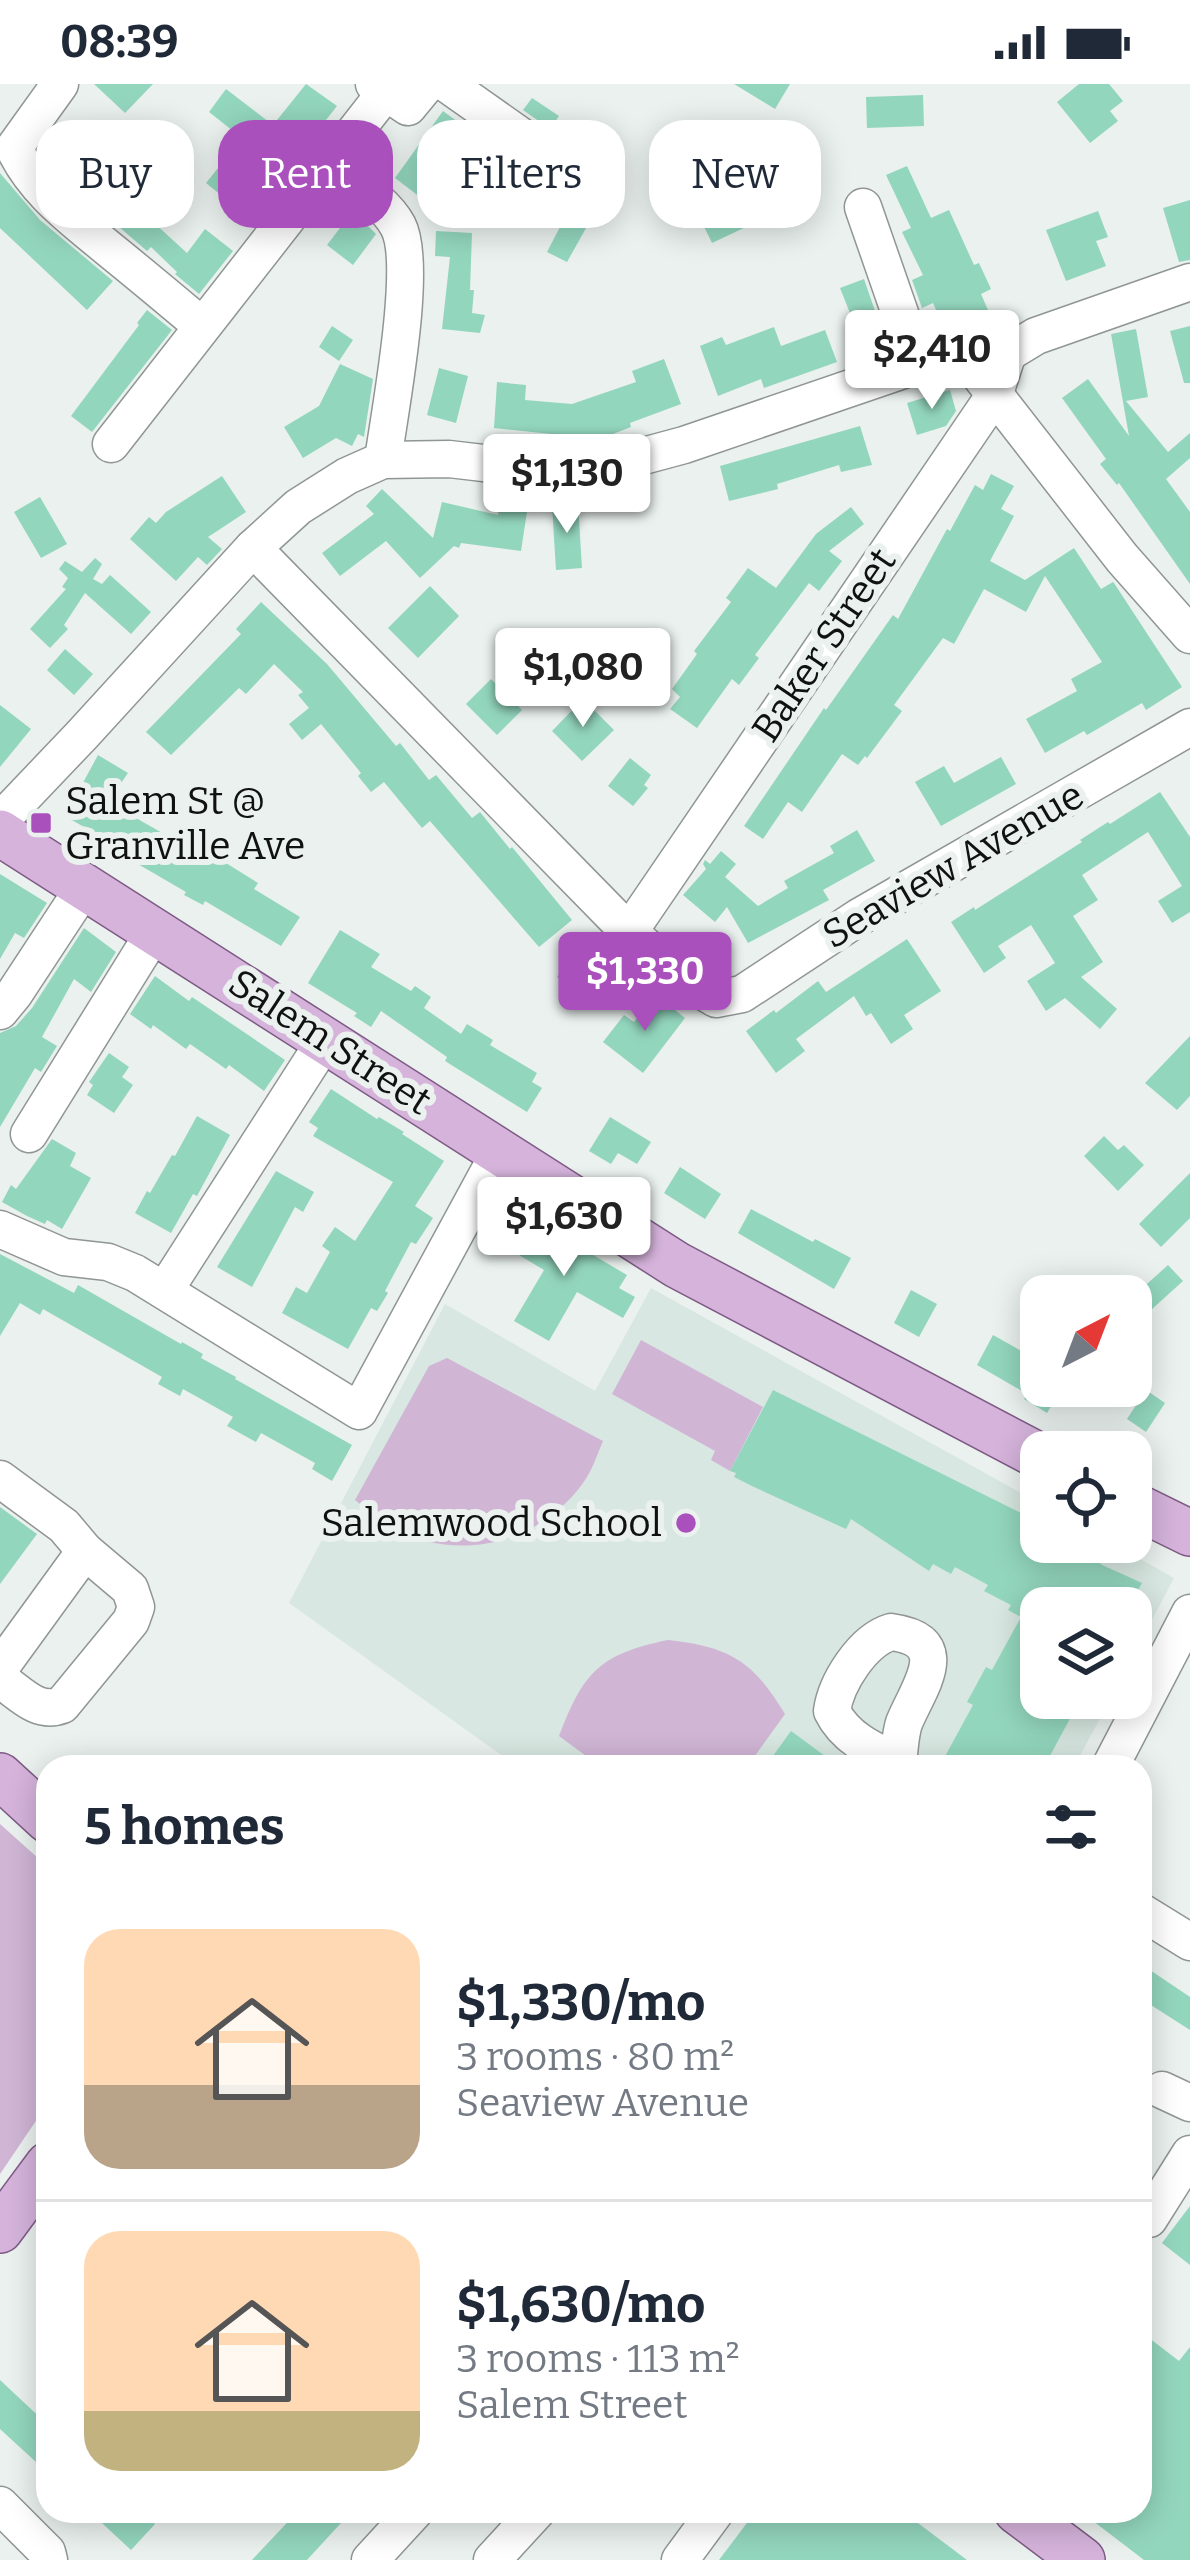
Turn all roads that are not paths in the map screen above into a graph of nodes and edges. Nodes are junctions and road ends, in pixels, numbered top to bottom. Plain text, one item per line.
1 (60, 84) edge
2 (427, 84) edge
3 (447, 84) edge
4 (380, 88) edge
5 (358, 120) edge
6 (498, 120) edge
7 (863, 207) dead end
8 (393, 218) edge
9 (278, 228) edge
10 (1190, 282) edge
11 (202, 326) junction
12 (1008, 353) junction
13 (966, 356) junction
14 (918, 365) junction
15 (994, 396) junction
16 (111, 444) dead end
17 (383, 460) junction
18 (253, 548) junction
19 (1189, 631) edge
20 (1190, 727) edge
21 (0, 821) edge
22 (0, 833) edge
23 (85, 886) junction
24 (155, 931) junction
25 (629, 932) junction
26 (0, 1011) edge
27 (326, 1040) junction
28 (28, 1133) dead end
29 (500, 1151) junction
30 (0, 1229) edge
31 (165, 1290) junction
32 (1020, 1446) edge
33 (0, 1479) edge
34 (1152, 1514) edge
35 (1190, 1533) edge
36 (85, 1551) junction
37 (1190, 1613) edge
38 (1, 1678) edge
39 (870, 1755) edge
40 (901, 1755) edge
41 (1117, 1755) edge
42 (0, 1776) edge
43 (36, 1809) edge
44 (1152, 1918) edge
45 (1190, 1942) edge
46 (1186, 2168) edge
47 (36, 2181) edge
48 (1152, 2204) edge
49 (0, 2230) edge
50 (0, 2506) edge
51 (404, 2523) edge
52 (526, 2523) edge
53 (707, 2523) edge
54 (1033, 2523) edge
55 (50, 2560) edge
56 (370, 2560) edge
57 (492, 2560) edge
58 (680, 2560) edge
59 (1082, 2560) edge

1 - 11 street
2 - 4 street
3 - 6 street
4 - 5 street
7 - 14 street
8 - 17 street
9 - 11 street
10 - 12 street
11 - 16 street
12 - 13 street
12 - 15 street, Baker Street
13 - 14 street
13 - 15 street
14 - 17 street
15 - 19 street
15 - 25 street, Baker Street
17 - 18 street
18 - 21 street
18 - 25 street, Seaview Avenue
20 - 25 street, Seaview Avenue
22 - 23 main road, Salem Street
23 - 24 main road, Salem Street
23 - 26 street
24 - 27 main road, Salem Street
24 - 28 street
27 - 29 main road, Salem Street
27 - 31 street
29 - 31 street
29 - 32 main road, Salem Street
30 - 31 street
33 - 36 street
34 - 35 main road
36 - 38 street
36 - 38 street
37 - 41 street
39 - 40 street
42 - 43 main road
44 - 45 street
46 - 48 street
47 - 49 main road
50 - 55 street
51 - 56 street
52 - 57 street
53 - 58 street
54 - 59 main road

